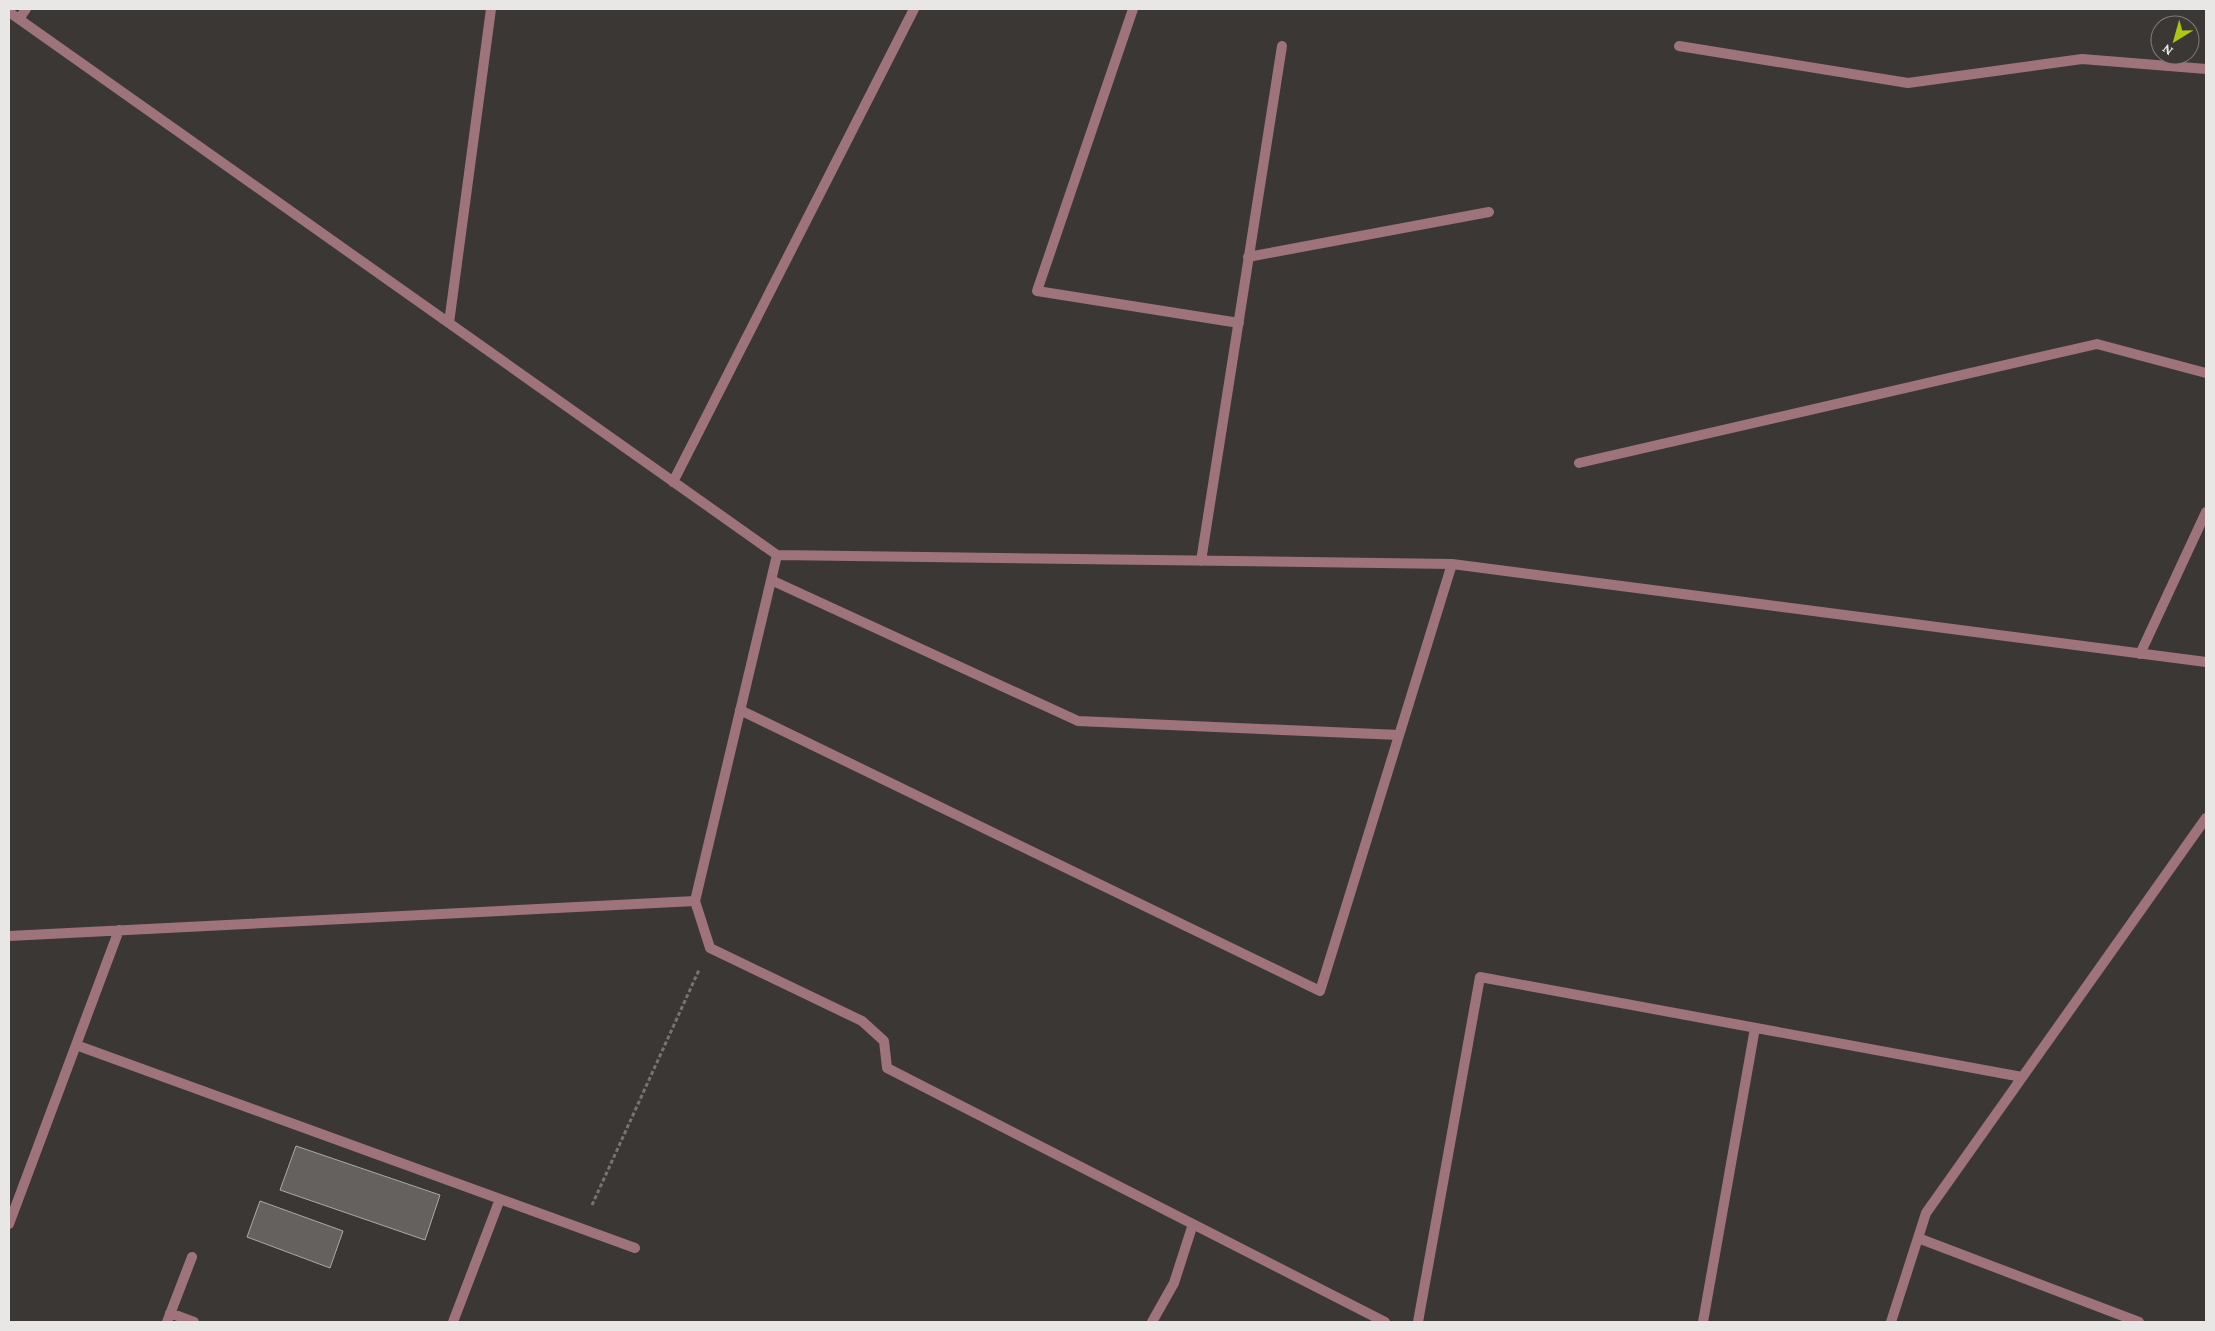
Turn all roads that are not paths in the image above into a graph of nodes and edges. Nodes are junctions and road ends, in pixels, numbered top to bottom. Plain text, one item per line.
1 (26, 9) edge
2 (491, 9) edge
3 (914, 9) edge
4 (1133, 9) edge
5 (9, 12) edge
6 (19, 19) junction
7 (1282, 46) dead end
8 (1680, 46) dead end
9 (2206, 69) edge
10 (1489, 212) dead end
11 (1248, 257) junction
12 (1238, 322) junction
13 (449, 323) junction
14 (2206, 373) edge
15 (1578, 463) dead end
16 (674, 482) junction
17 (2206, 512) edge
18 (776, 555) junction
19 (1201, 561) junction
20 (1452, 564) junction
21 (771, 580) junction
22 (2140, 654) junction
23 (2206, 662) edge
24 (740, 710) junction
25 (1399, 735) junction
26 (2206, 818) edge
27 (695, 901) junction
28 (119, 930) junction
29 (9, 936) edge
30 (1756, 1028) junction
31 (76, 1045) junction
32 (2022, 1077) junction
33 (500, 1199) junction
34 (9, 1224) edge
35 (1192, 1224) junction
36 (1918, 1238) junction
37 (635, 1248) dead end
38 (192, 1257) dead end
39 (169, 1318) edge
40 (194, 1322) edge
41 (453, 1322) edge
42 (1152, 1322) edge
43 (1385, 1322) edge
44 (1418, 1322) edge
45 (1703, 1322) edge
46 (1891, 1322) edge
47 (2139, 1322) edge

1 - 6 street
2 - 13 street
3 - 16 street
4 - 12 street
5 - 6 street
6 - 13 street
7 - 11 street
8 - 9 street
10 - 11 street
11 - 12 street
12 - 19 street
13 - 16 street
14 - 15 street
16 - 18 street
17 - 22 street
18 - 19 street
18 - 21 street
19 - 20 street
20 - 22 street
20 - 25 street
21 - 24 street
21 - 25 street
22 - 23 street
24 - 25 street
24 - 27 street
26 - 32 street
27 - 28 street
27 - 35 street
28 - 29 street
28 - 31 street
30 - 32 street
30 - 44 street
30 - 45 street
31 - 33 street
31 - 34 street
32 - 36 street
33 - 37 street
33 - 41 street
35 - 42 street
35 - 43 street
36 - 46 street
36 - 47 street
38 - 39 street
39 - 40 street

